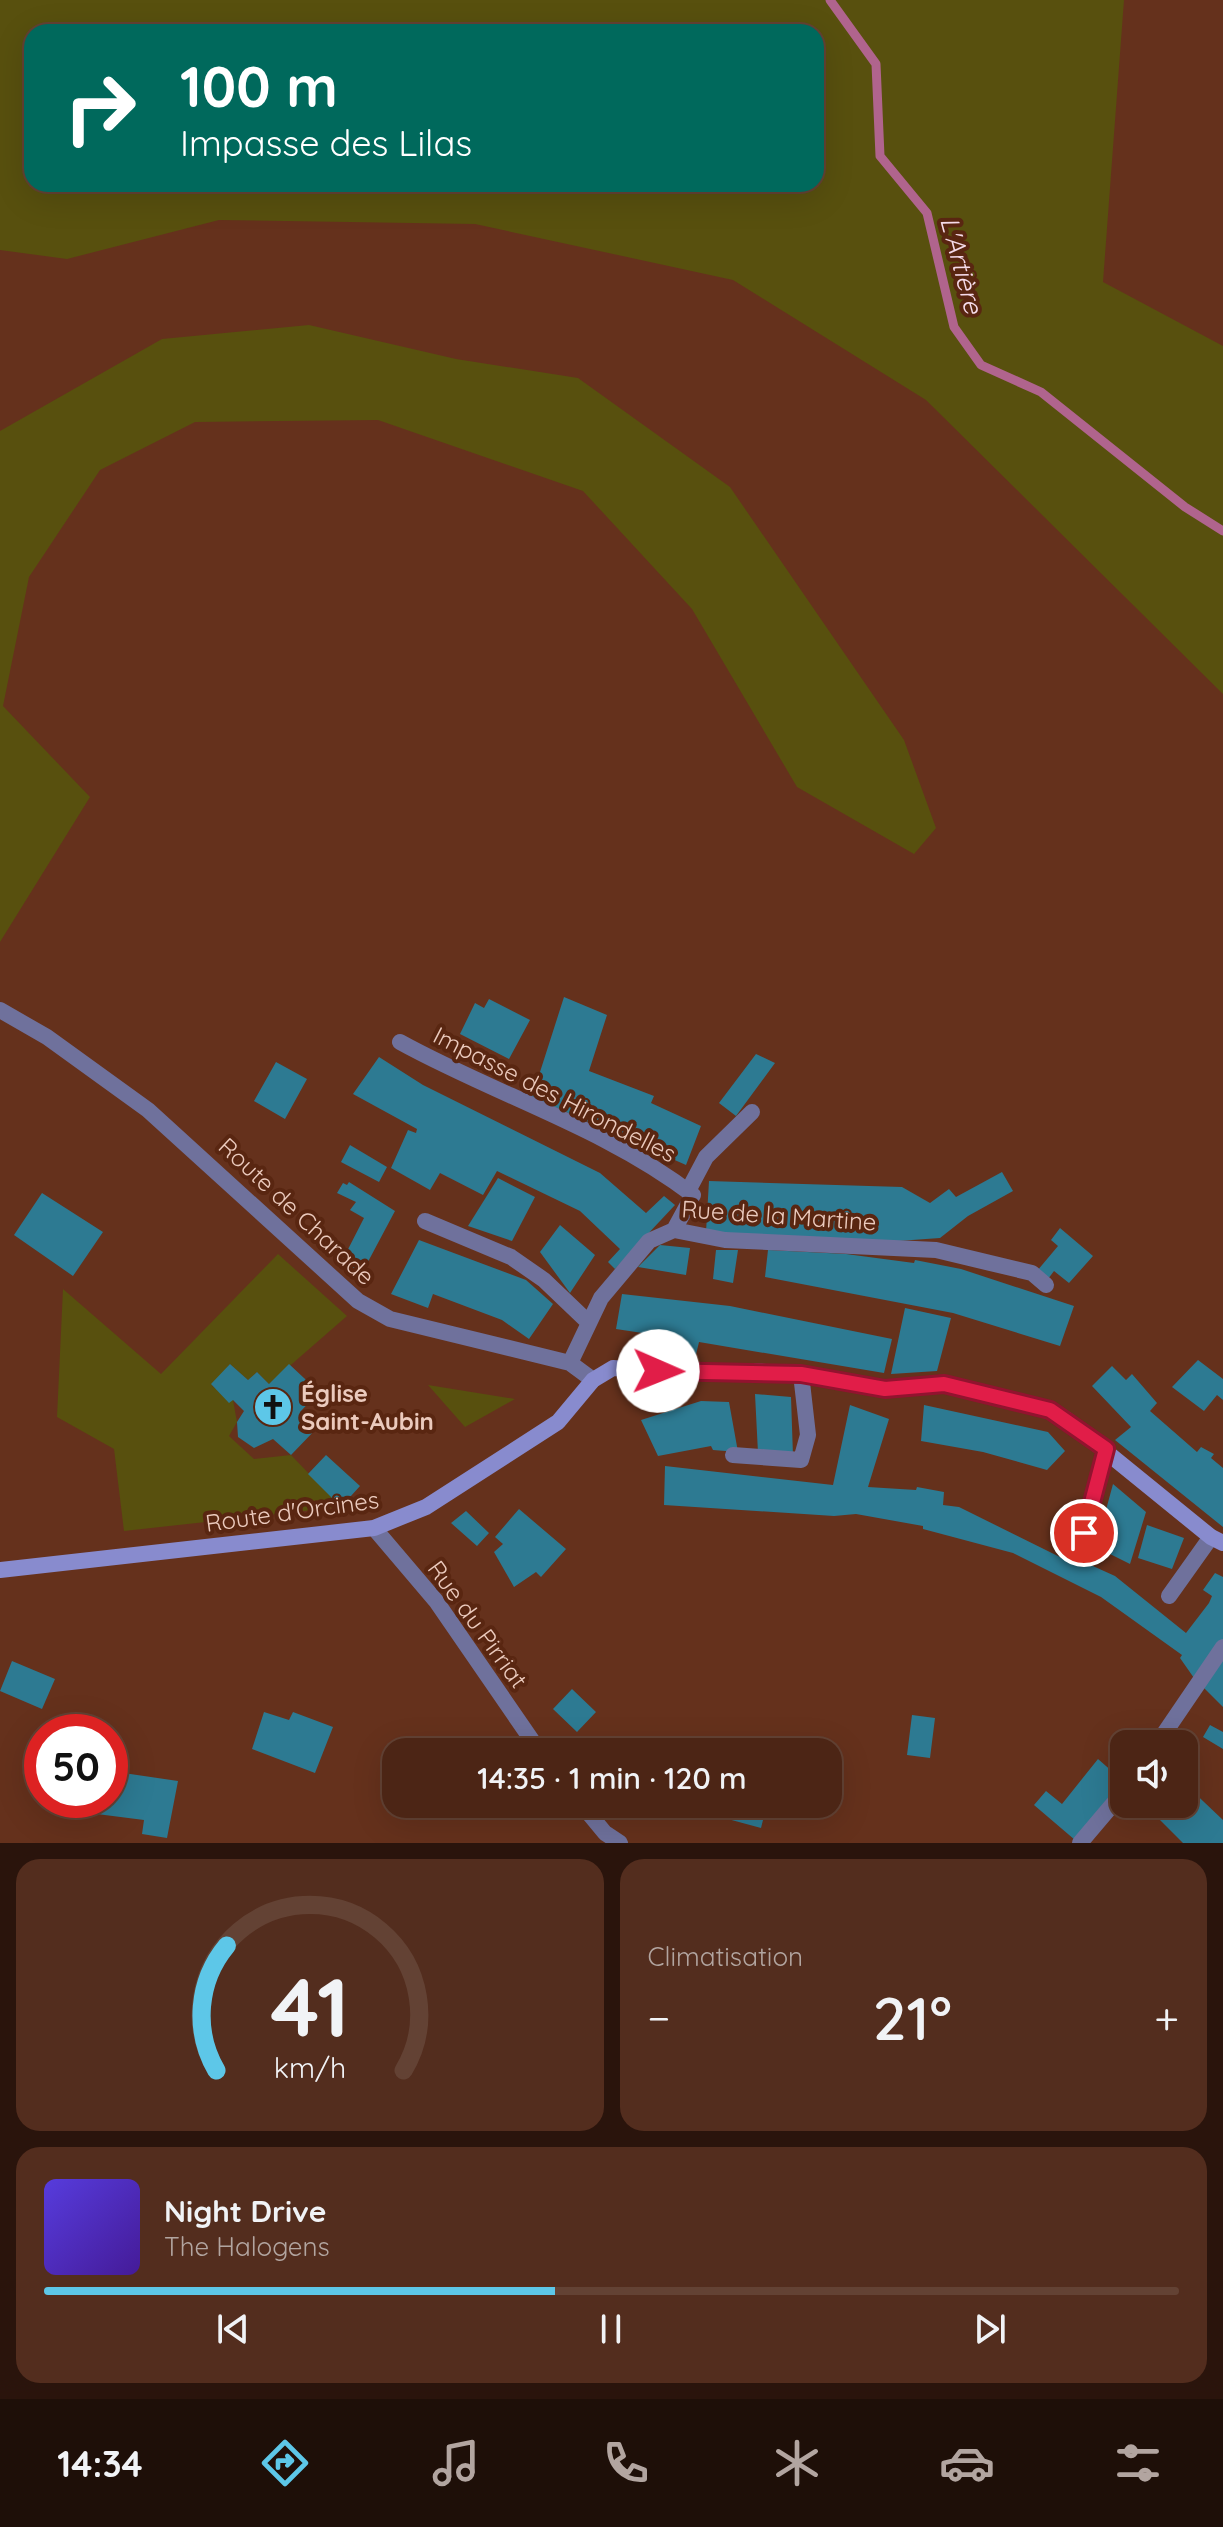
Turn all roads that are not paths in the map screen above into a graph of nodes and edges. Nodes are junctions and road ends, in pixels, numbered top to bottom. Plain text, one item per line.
1 (0, 1010) edge
2 (400, 1042) dead end
3 (752, 1112) dead end
4 (688, 1191) junction
5 (425, 1221) dead end
6 (674, 1230) junction
7 (1046, 1285) dead end
8 (589, 1323) junction
9 (570, 1363) junction
10 (801, 1374) junction
11 (593, 1380) junction
12 (1106, 1449) junction
13 (733, 1455) dead end
14 (374, 1528) junction
15 (1084, 1533) dead end
16 (1217, 1540) edge
17 (0, 1570) edge
18 (1169, 1596) dead end
19 (1223, 1647) edge
20 (1166, 1730) edge
21 (530, 1738) edge
22 (1110, 1808) edge
23 (593, 1818) edge
24 (620, 1843) edge
25 (1080, 1843) edge

1 - 9 street, Route de Charade
2 - 4 street, Impasse des Hirondelles
3 - 4 street
4 - 6 street, Impasse des Hirondelles
5 - 8 street
6 - 7 street, Rue de la Martine
6 - 8 street, Rue de la Martine
8 - 9 street, Rue de la Martine
9 - 11 street, Route de Charade
10 - 11 main road
10 - 12 main road
10 - 13 street
11 - 14 main road, Route d'Orcines
12 - 15 street
12 - 16 main road
14 - 17 main road, Route d'Orcines
14 - 21 street, Rue du Pirriat
16 - 18 street
19 - 20 street
22 - 25 street
23 - 24 street

